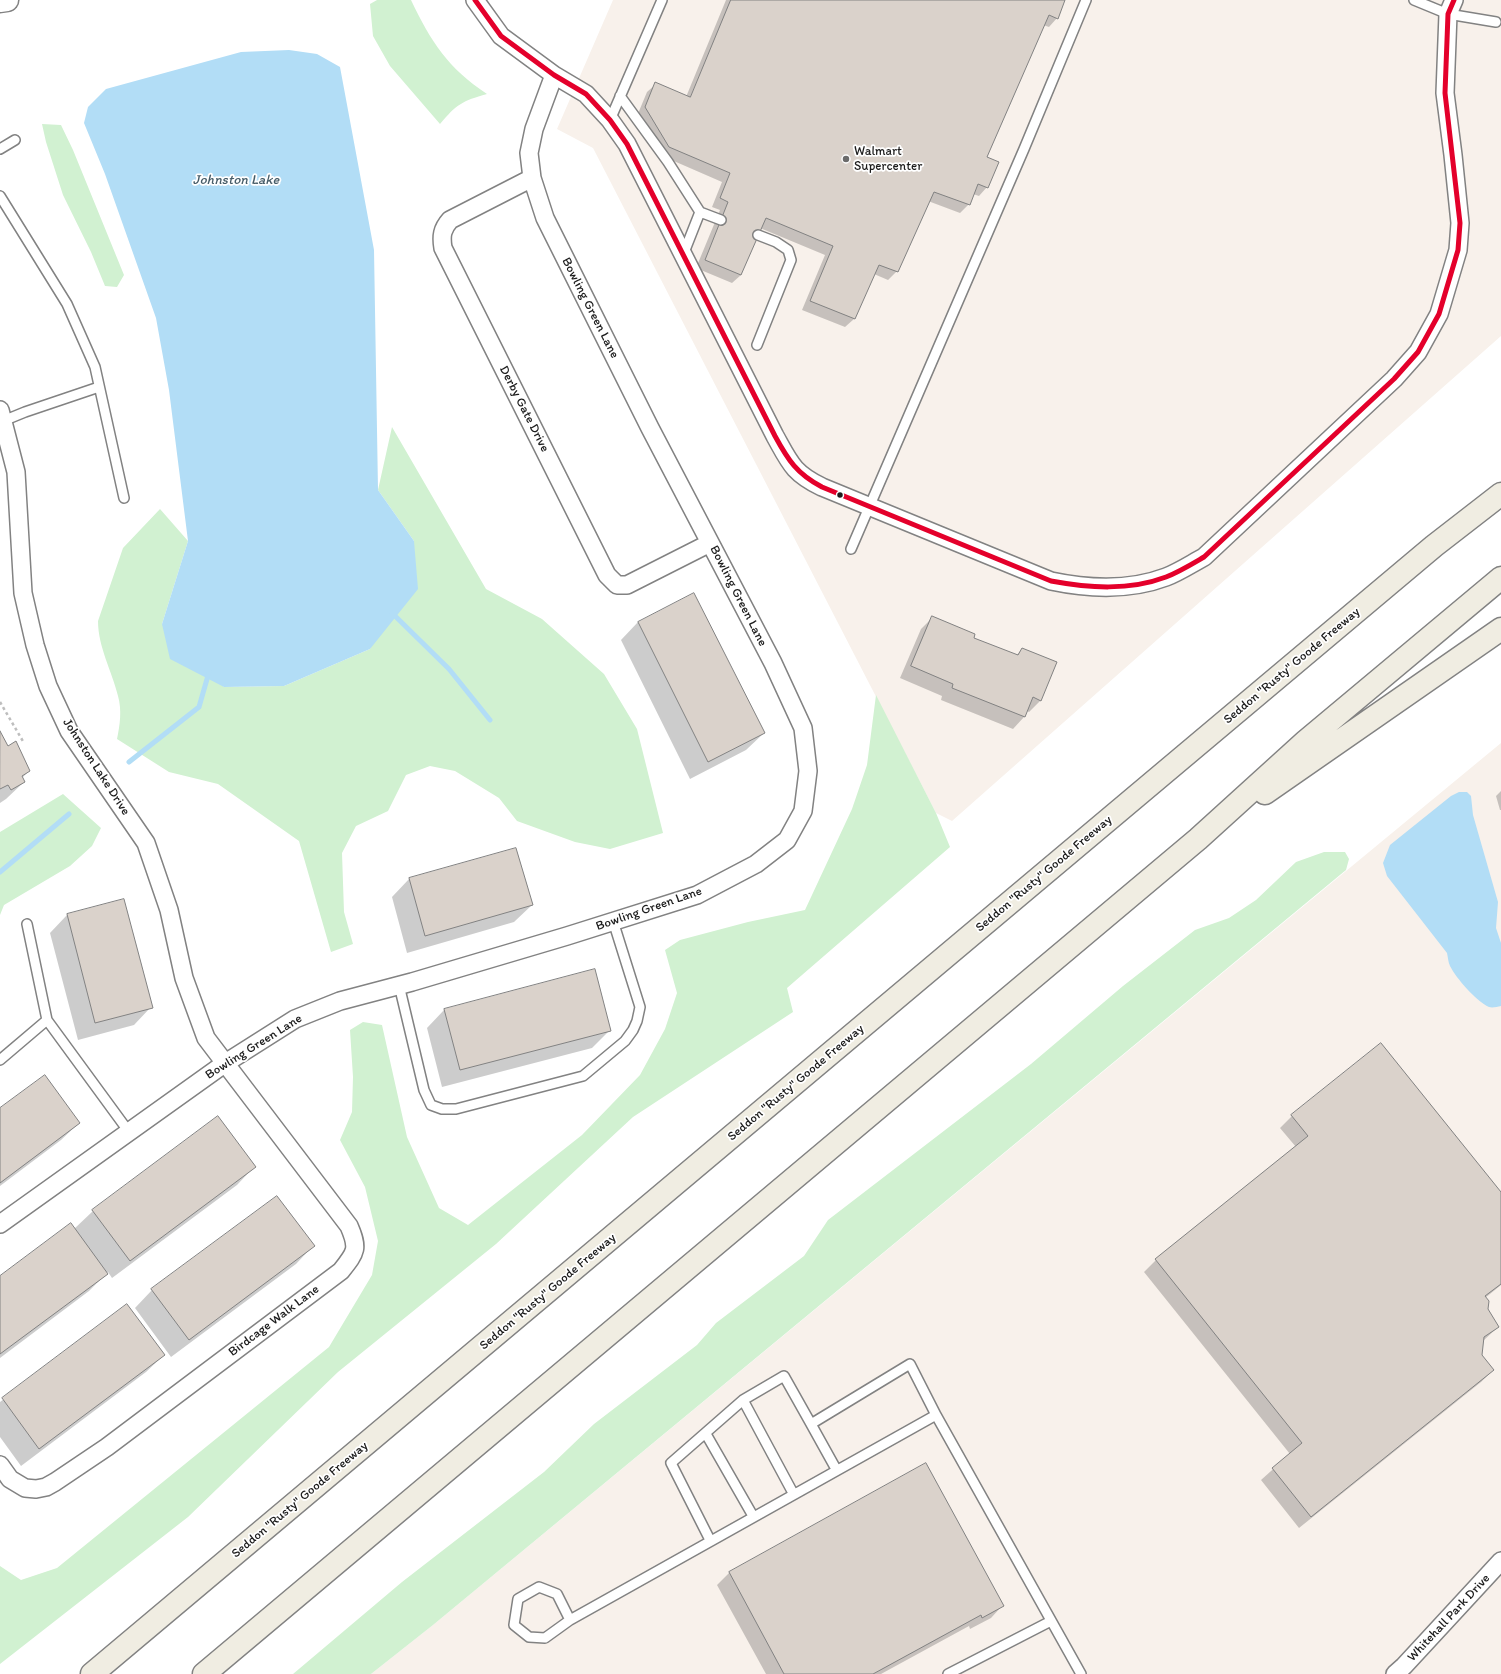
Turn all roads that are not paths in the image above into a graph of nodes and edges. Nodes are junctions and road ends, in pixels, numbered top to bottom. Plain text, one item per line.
1 (7, 0) edge
2 (475, 0) edge
3 (662, 0) edge
4 (1086, 0) edge
5 (1414, 0) edge
6 (0, 1) edge
7 (1451, 7) edge
8 (1496, 22) dead end
9 (554, 75) junction
10 (620, 96) junction
11 (610, 120) junction
12 (15, 140) dead end
13 (0, 149) edge
14 (532, 178) junction
15 (0, 196) edge
16 (700, 212) junction
17 (720, 220) dead end
18 (758, 235) dead end
19 (683, 255) junction
20 (757, 345) dead end
21 (99, 387) junction
22 (1, 418) edge
23 (1501, 477) edge
24 (1501, 494) edge
25 (124, 498) dead end
26 (869, 507) junction
27 (710, 543) junction
28 (1434, 546) junction
29 (851, 549) dead end
30 (1501, 578) edge
31 (1501, 629) edge
32 (1198, 839) junction
33 (613, 921) junction
34 (27, 924) dead end
35 (399, 985) junction
36 (47, 1020) junction
37 (0, 1060) edge
38 (224, 1064) junction
39 (129, 1132) junction
40 (0, 1224) edge
41 (744, 1400) junction
42 (936, 1414) junction
43 (811, 1424) junction
44 (706, 1434) junction
45 (0, 1465) edge
46 (836, 1470) junction
47 (793, 1493) junction
48 (753, 1516) junction
49 (710, 1540) junction
50 (1501, 1561) edge
51 (570, 1620) junction
52 (1051, 1621) junction
53 (92, 1674) edge
54 (204, 1674) edge
55 (948, 1674) edge
56 (1081, 1674) edge
57 (1395, 1674) edge

1 - 6 main road
2 - 9 street
3 - 10 lane
4 - 26 lane
5 - 7 lane
7 - 8 lane
7 - 26 street
9 - 11 street
9 - 14 street, Bowling Green Lane
10 - 11 lane
10 - 16 lane
11 - 19 street
12 - 13 lane
14 - 27 street, Bowling Green Lane
14 - 27 street, Derby Gate Drive
15 - 21 lane
16 - 17 lane
16 - 19 lane
18 - 20 lane
19 - 26 street
21 - 22 lane
21 - 25 lane
22 - 38 street, Johnston Lake Drive
23 - 28 highway
24 - 28 highway, Seddon "Rusty" Goode Freeway
26 - 29 lane
27 - 33 street, Bowling Green Lane
28 - 53 highway, Seddon "Rusty" Goode Freeway
30 - 32 highway
31 - 32 highway
32 - 54 highway
33 - 35 street, Bowling Green Lane
33 - 35 lane
34 - 36 lane
35 - 38 street, Bowling Green Lane
36 - 37 lane
36 - 39 lane
38 - 39 street, Bowling Green Lane
38 - 45 street, Birdcage Walk Lane
39 - 40 street, Bowling Green Lane
41 - 43 lane
41 - 44 lane
41 - 47 lane
42 - 43 lane
42 - 46 lane
42 - 52 lane
43 - 46 lane
44 - 48 lane
44 - 49 lane
46 - 47 lane
47 - 48 lane
48 - 49 lane
49 - 51 lane
50 - 57 street, Whitehall Park Drive
51 - 51 lane
52 - 55 lane
52 - 56 lane

